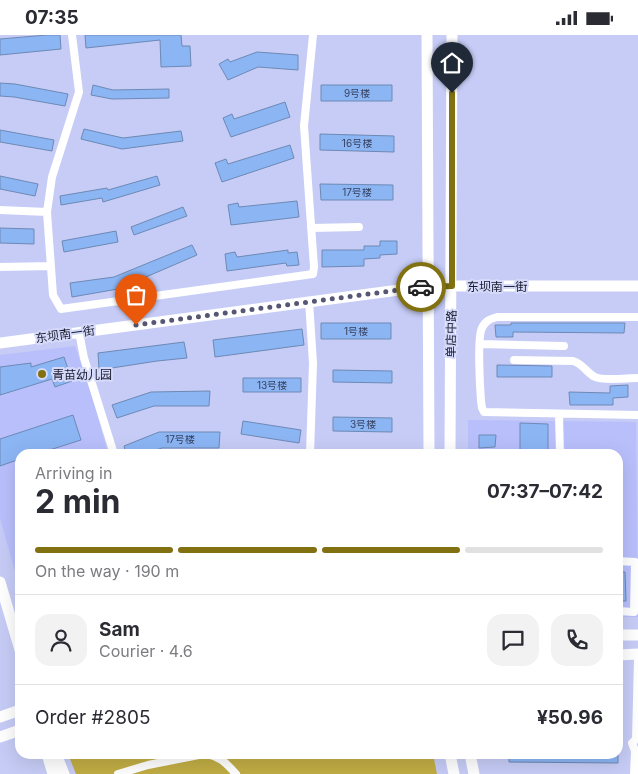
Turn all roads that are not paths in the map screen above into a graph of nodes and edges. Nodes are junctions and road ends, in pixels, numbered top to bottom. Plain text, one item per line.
1 (72, 35) edge
2 (313, 35) edge
3 (427, 35) edge
4 (452, 35) edge
5 (0, 210) edge
6 (47, 212) junction
7 (359, 227) dead end
8 (312, 228) junction
9 (51, 266) junction
10 (0, 267) edge
11 (429, 286) junction
12 (452, 286) junction
13 (638, 287) edge
14 (309, 301) junction
15 (638, 317) edge
16 (79, 332) junction
17 (0, 343) edge
18 (480, 344) junction
19 (564, 346) dead end
20 (514, 360) dead end
21 (638, 378) edge
22 (559, 414) junction
23 (638, 415) edge
24 (112, 449) edge
25 (310, 449) edge
26 (429, 449) edge
27 (450, 449) edge
28 (560, 449) edge
29 (623, 561) edge
30 (0, 584) edge
31 (623, 611) edge
32 (636, 612) edge
33 (15, 634) edge
34 (623, 635) edge
35 (638, 635) edge
36 (623, 655) edge
37 (638, 656) edge
38 (15, 711) edge
39 (0, 717) edge
40 (15, 732) edge
41 (0, 737) edge
42 (48, 759) edge
43 (58, 759) edge
44 (178, 759) edge
45 (222, 759) edge
46 (451, 759) edge
47 (471, 759) edge
48 (53, 774) edge
49 (64, 774) edge
50 (118, 774) edge
51 (236, 774) edge
52 (454, 774) edge
53 (474, 774) edge
54 (634, 774) edge

1 - 6 street
2 - 8 street
3 - 11 street, 单店中路
4 - 12 street, 单店中路
5 - 6 street
6 - 9 street
7 - 8 street
8 - 9 street
9 - 10 street
11 - 12 street, 东坝南一街
11 - 14 street, 东坝南一街
11 - 26 street, 单店中路
12 - 13 street, 东坝南一街
12 - 27 street, 单店中路
14 - 16 street, 东坝南一街
14 - 25 street
15 - 18 street
16 - 17 street, 东坝南一街
16 - 24 street
18 - 19 street
18 - 22 street
20 - 21 street
22 - 23 street
22 - 28 street
29 - 32 street
30 - 33 street
31 - 32 street
34 - 35 street
36 - 37 street
37 - 54 street
38 - 39 street
40 - 41 street
42 - 48 street
43 - 49 street
44 - 50 street
45 - 51 street
46 - 52 street
47 - 53 street

